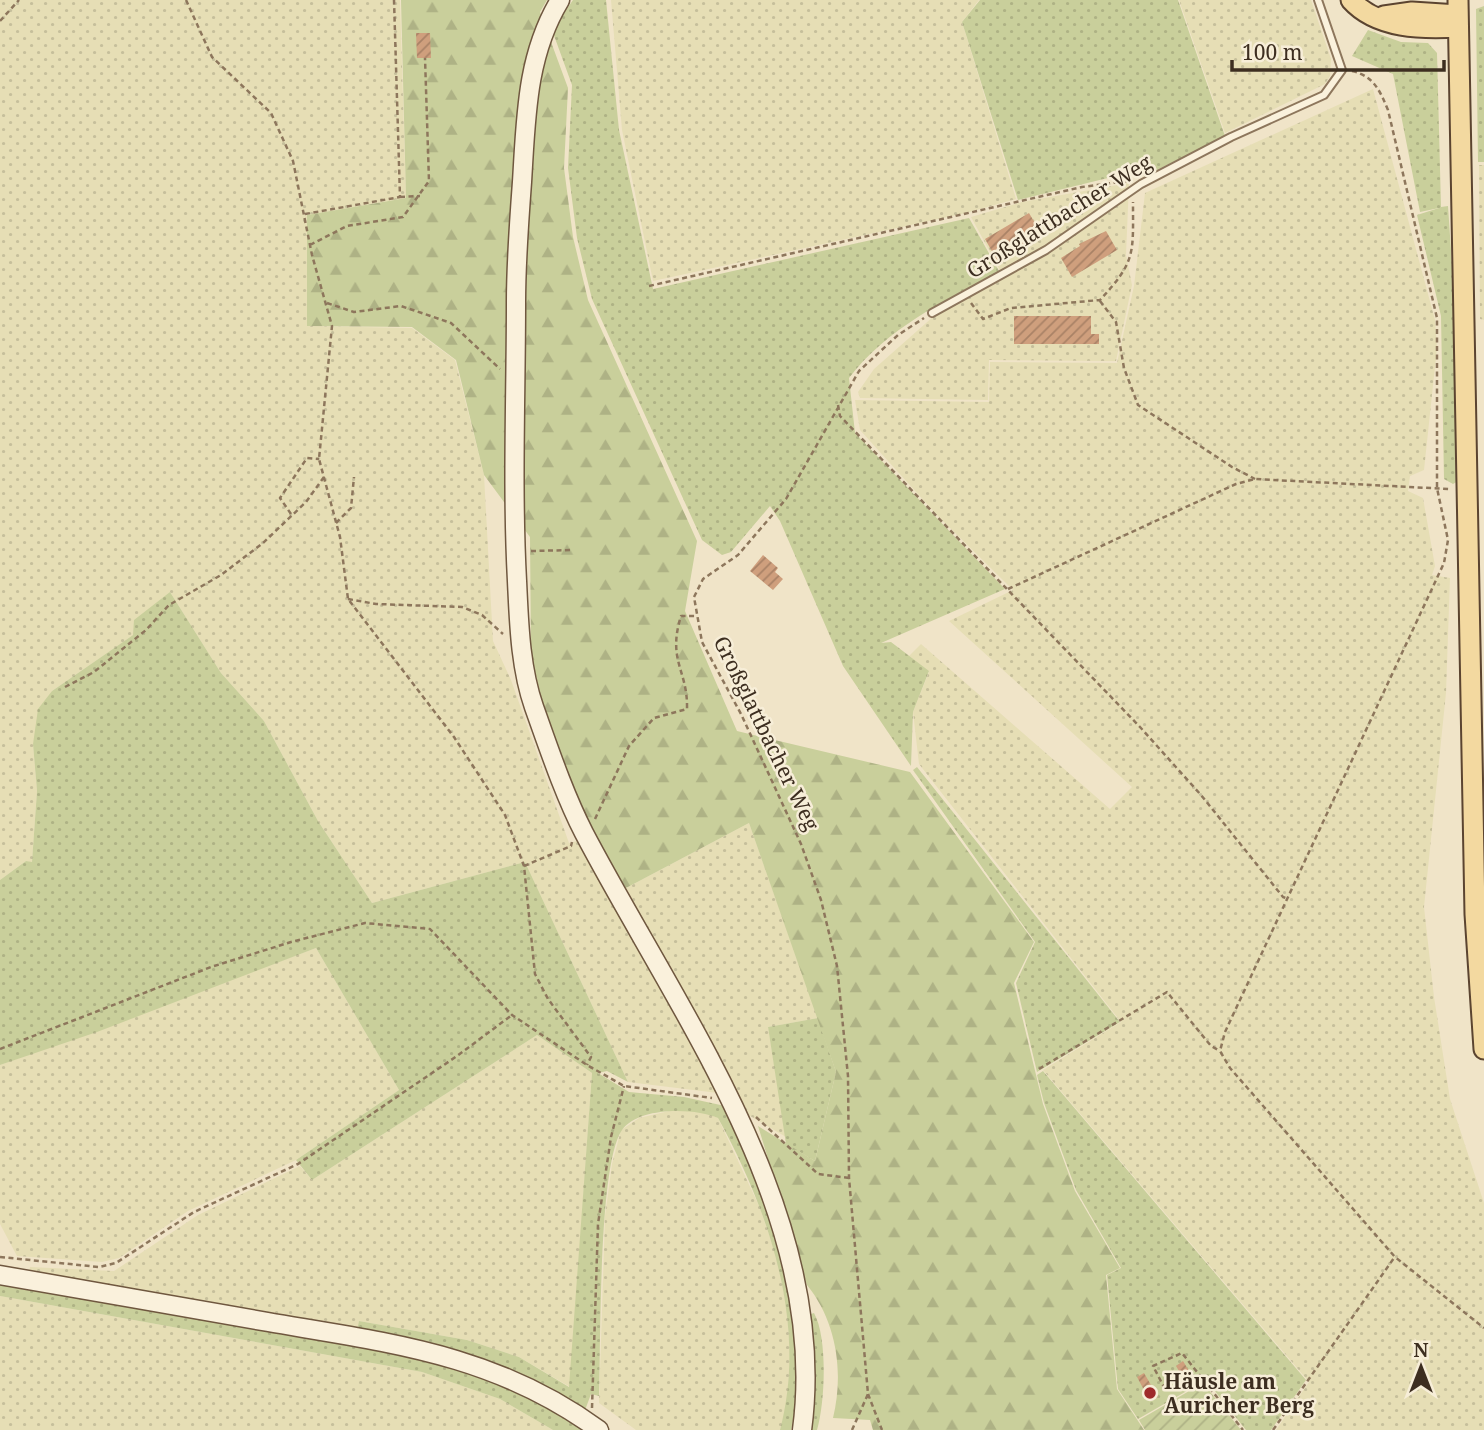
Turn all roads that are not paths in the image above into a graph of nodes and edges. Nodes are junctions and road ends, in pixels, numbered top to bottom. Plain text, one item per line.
1 (560, 0) edge
2 (1318, 0) edge
3 (1351, 0) edge
4 (1429, 0) edge
5 (1412, 12) junction
6 (1458, 14) edge
7 (1376, 18) junction
8 (932, 313) road end
9 (1484, 1049) edge
10 (0, 1275) edge
11 (593, 1426) edge
12 (802, 1428) edge

1 - 12 main road
2 - 8 lane, Großglattbacher Weg
3 - 7 main road
4 - 5 main road
5 - 6 main road
5 - 7 main road
6 - 7 main road
6 - 9 main road
10 - 11 main road

